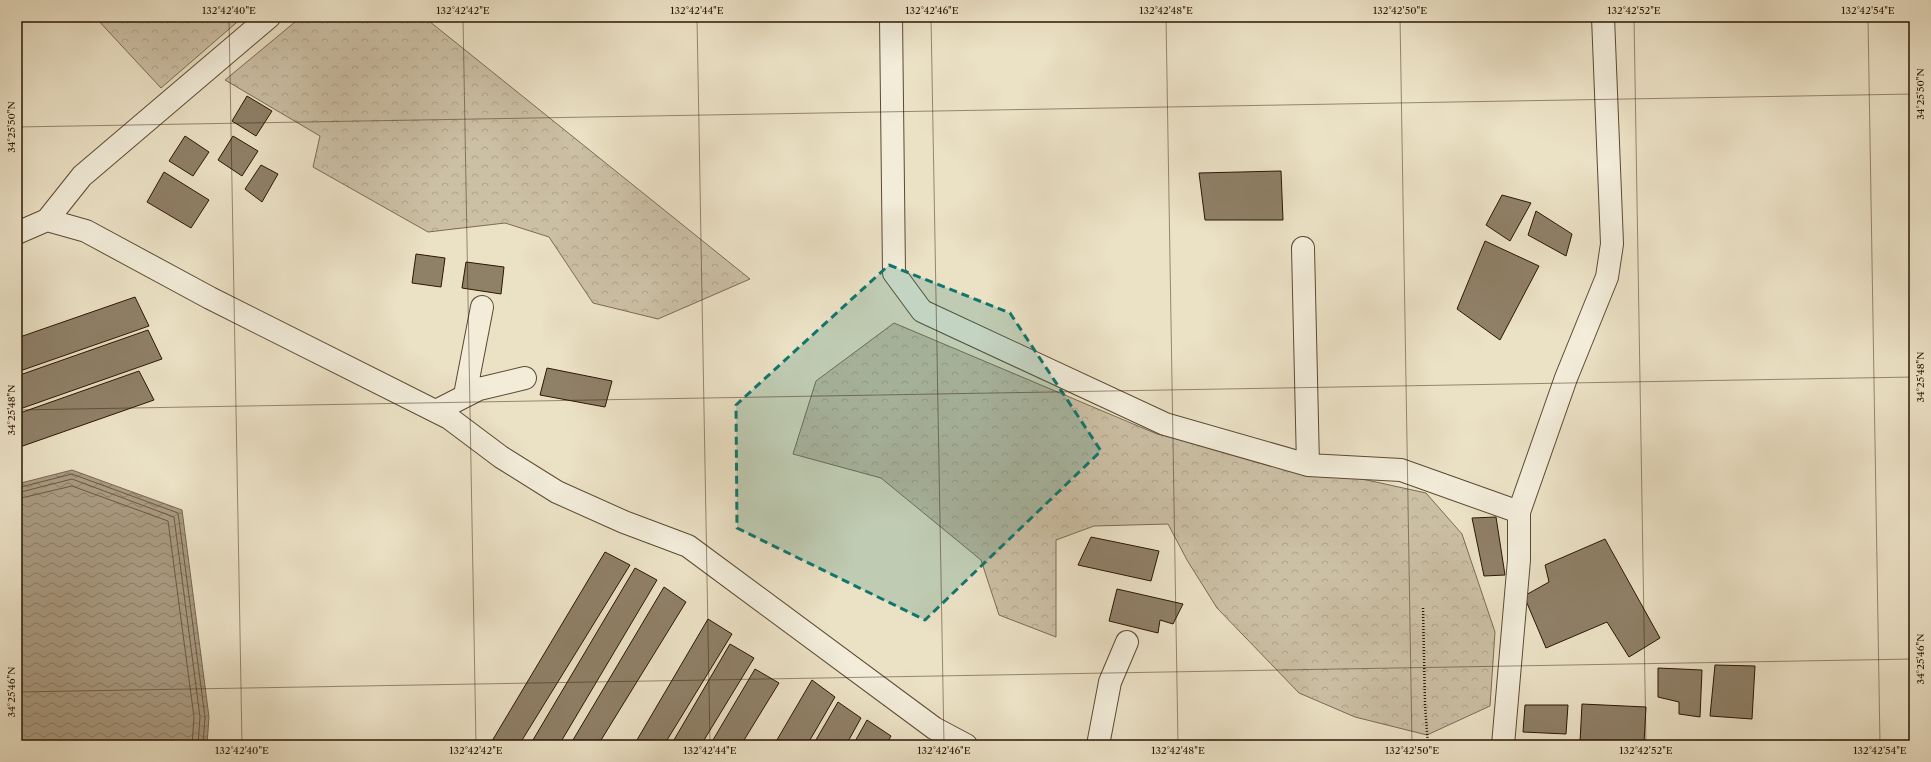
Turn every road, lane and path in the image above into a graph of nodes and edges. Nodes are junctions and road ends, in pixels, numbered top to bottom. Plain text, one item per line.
1 (269, 17) edge
2 (891, 17) edge
3 (1603, 17) edge
4 (46, 220) junction
5 (17, 233) edge
6 (1303, 248) dead end
7 (482, 307) dead end
8 (525, 378) dead end
9 (465, 395) junction
10 (436, 411) junction
11 (1308, 465) junction
12 (1519, 512) junction
13 (1423, 608) dead end
14 (1127, 642) dead end
15 (966, 745) edge
16 (1098, 745) edge
17 (1428, 745) edge
18 (1502, 745) edge

1 - 4 street
2 - 11 street
3 - 12 street
4 - 5 street
4 - 10 street
6 - 11 street
7 - 9 street
8 - 9 street
9 - 10 street
10 - 15 street
11 - 12 street
12 - 18 street
13 - 17 path
14 - 16 street

